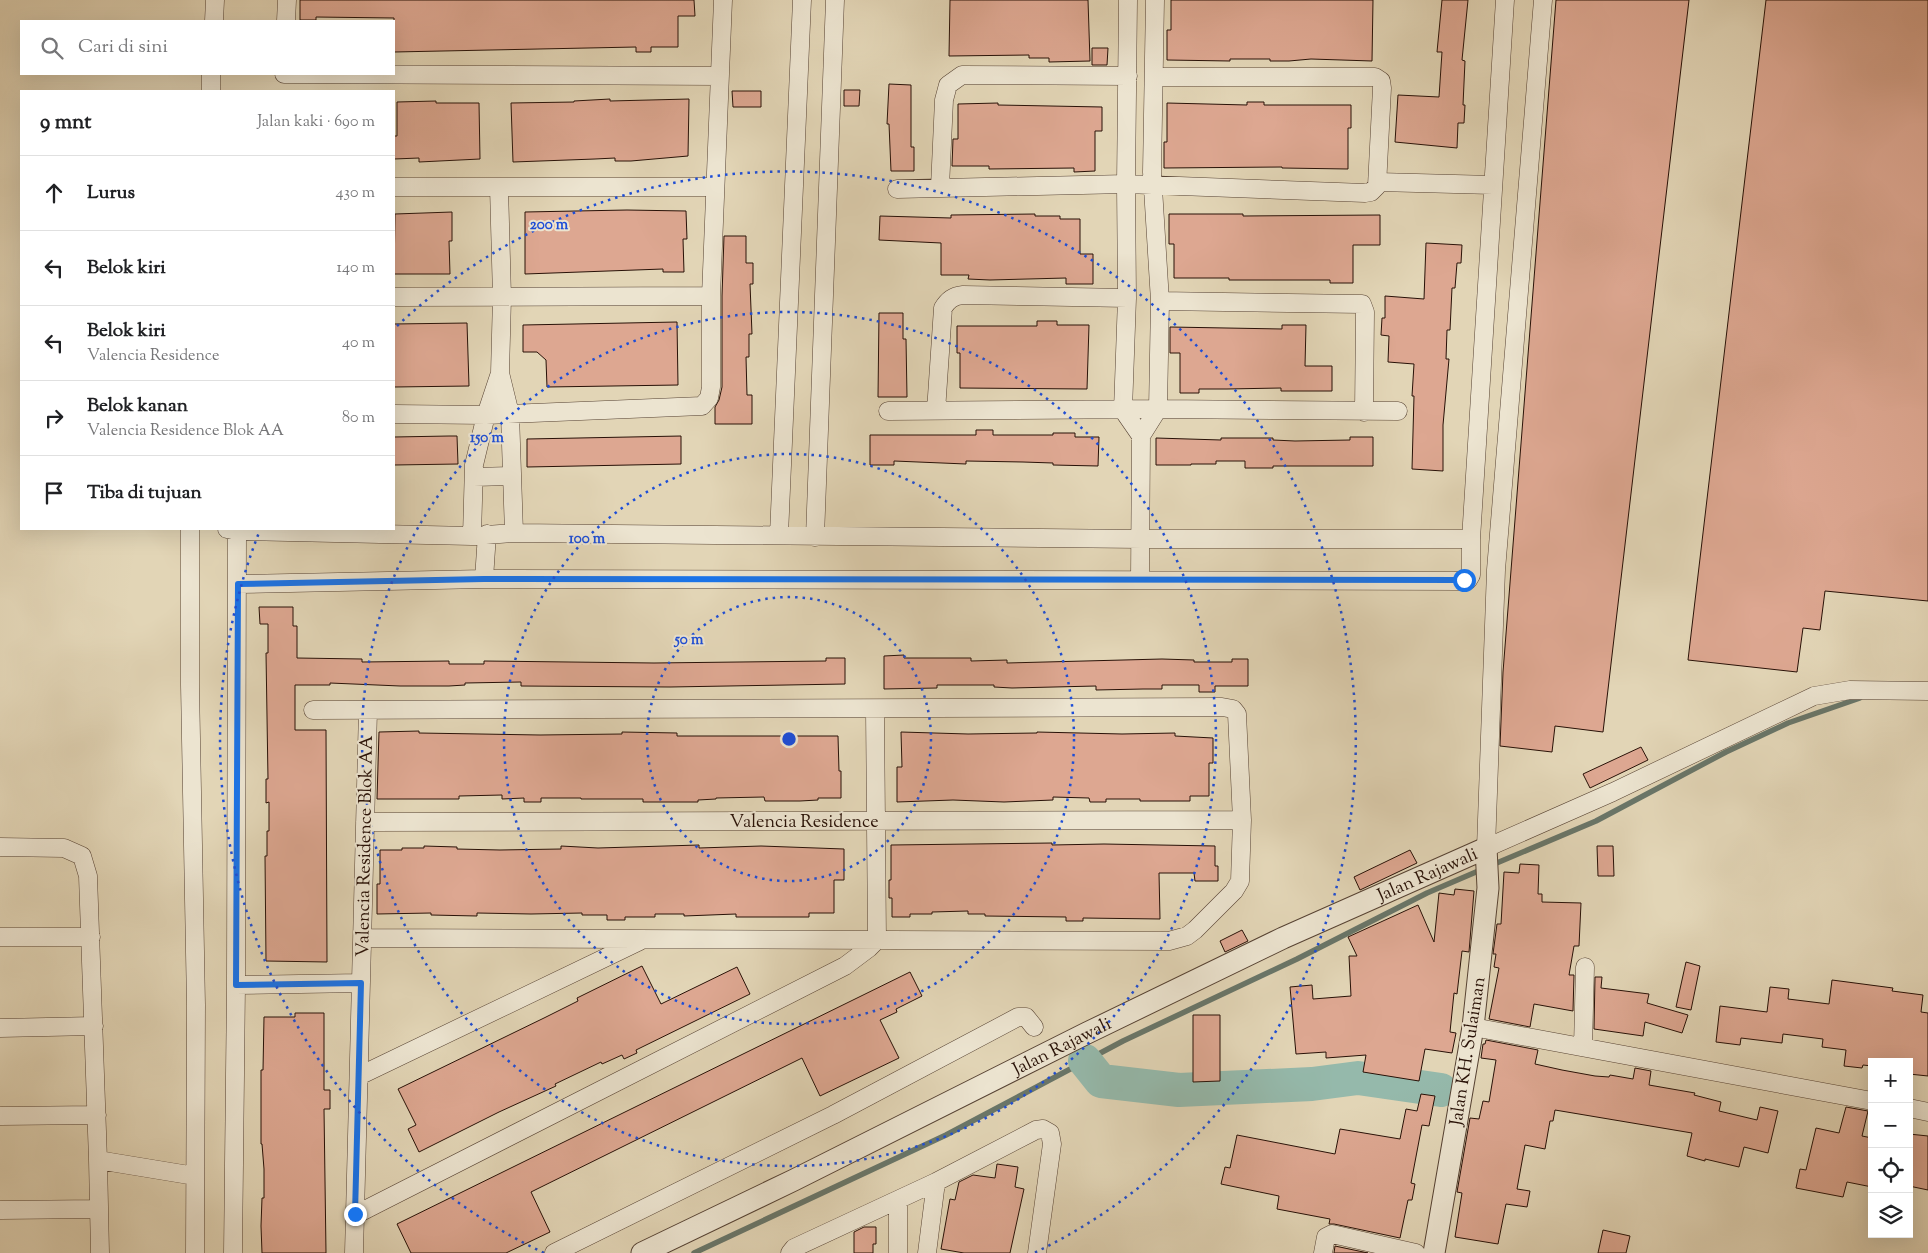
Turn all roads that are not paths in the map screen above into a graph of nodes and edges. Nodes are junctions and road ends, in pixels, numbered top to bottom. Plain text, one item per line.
1 (215, 0) edge
2 (287, 0) edge
3 (723, 0) edge
4 (802, 0) edge
5 (835, 0) edge
6 (1128, 0) edge
7 (1155, 0) edge
8 (1505, 0) edge
9 (1543, 0) edge
10 (214, 20) edge
11 (286, 20) edge
12 (1155, 22) junction
13 (1128, 24) junction
14 (211, 75) edge
15 (284, 75) edge
16 (395, 75) edge
17 (720, 76) junction
18 (1128, 76) junction
19 (1154, 77) junction
20 (210, 90) edge
21 (284, 90) edge
22 (1378, 182) junction
23 (1126, 184) junction
24 (1494, 185) junction
25 (1153, 186) junction
26 (395, 187) edge
27 (499, 187) junction
28 (715, 187) junction
29 (940, 187) junction
30 (897, 189) dead end
31 (710, 296) junction
32 (395, 297) edge
33 (502, 297) junction
34 (1127, 298) junction
35 (1160, 301) junction
36 (500, 373) junction
37 (1158, 409) junction
38 (1123, 410) junction
39 (888, 411) dead end
40 (936, 411) junction
41 (1398, 411) dead end
42 (1364, 412) junction
43 (395, 414) edge
44 (510, 414) junction
45 (486, 415) junction
46 (1141, 436) junction
47 (511, 476) junction
48 (474, 477) junction
49 (190, 530) edge
50 (232, 530) edge
51 (514, 533) junction
52 (479, 535) junction
53 (779, 535) junction
54 (815, 537) junction
55 (1141, 539) junction
56 (1471, 539) junction
57 (484, 579) junction
58 (1140, 580) junction
59 (238, 584) junction
60 (1928, 691) edge
61 (875, 708) junction
62 (312, 710) dead end
63 (368, 710) junction
64 (1242, 820) junction
65 (876, 821) junction
66 (365, 822) junction
67 (0, 847) edge
68 (1487, 862) junction
69 (91, 936) junction
70 (0, 937) edge
71 (362, 938) junction
72 (645, 939) junction
73 (877, 940) junction
74 (1585, 967) dead end
75 (361, 983) junction
76 (236, 985) junction
77 (94, 1026) junction
78 (1034, 1027) dead end
79 (1473, 1027) junction
80 (0, 1028) edge
81 (1583, 1047) junction
82 (359, 1076) junction
83 (1868, 1100) edge
84 (1913, 1109) edge
85 (1928, 1112) edge
86 (97, 1115) junction
87 (0, 1116) edge
88 (98, 1160) junction
89 (195, 1176) junction
90 (936, 1182) junction
91 (898, 1200) junction
92 (99, 1209) junction
93 (0, 1210) edge
94 (355, 1214) junction
95 (100, 1253) edge
96 (195, 1253) edge
97 (233, 1253) edge
98 (354, 1253) edge
99 (554, 1253) edge
100 (642, 1253) edge
101 (790, 1253) edge
102 (898, 1253) edge
103 (927, 1253) edge
104 (1037, 1253) edge
105 (1323, 1253) edge
106 (1416, 1253) edge
107 (1434, 1253) edge

1 - 10 street
2 - 11 street
3 - 17 street
4 - 53 street
5 - 54 street
6 - 13 street
7 - 12 street
8 - 24 street
9 - 68 street
12 - 13 street
12 - 19 street
13 - 18 street
14 - 20 street
15 - 21 street
16 - 17 street
17 - 28 street
18 - 23 street
18 - 29 street
19 - 22 street
19 - 25 street
22 - 24 street
22 - 25 street
23 - 25 street
23 - 29 street
23 - 34 street
24 - 56 street
25 - 35 street
26 - 27 street
27 - 28 street
27 - 33 street
28 - 31 street
29 - 30 street
31 - 33 street
31 - 44 street
32 - 33 street
33 - 36 street
34 - 38 street
34 - 40 street
35 - 37 street
35 - 42 street
36 - 44 street
36 - 45 street
37 - 38 street
37 - 42 street
37 - 46 street
38 - 40 street
38 - 46 street
39 - 40 street
41 - 42 street
43 - 45 street
44 - 45 street
44 - 47 street
45 - 48 street
46 - 55 street
47 - 48 street
47 - 51 street
48 - 52 street
49 - 89 street
50 - 52 street
50 - 59 street
51 - 52 street
51 - 53 street
52 - 57 street
53 - 54 street
54 - 55 street
55 - 56 street
55 - 58 street
56 - 58 street
57 - 58 street
57 - 59 street
59 - 76 street
60 - 68 street
61 - 63 street
61 - 64 street
61 - 65 street
62 - 63 street
63 - 66 street, Valencia Residence Blok AA
64 - 65 street, Valencia Residence
64 - 73 street
65 - 66 street, Valencia Residence
65 - 73 street
66 - 71 street, Valencia Residence Blok AA
67 - 69 street
68 - 79 street, Jalan KH. Sulaiman
68 - 100 street, Jalan Rajawali
69 - 70 street
69 - 77 street
71 - 72 street
71 - 75 street, Valencia Residence Blok AA
72 - 73 street
72 - 82 street
73 - 94 street
74 - 81 street
75 - 76 street
75 - 82 street, Valencia Residence Blok AA
76 - 97 street
77 - 80 street
77 - 86 street
78 - 99 street
79 - 81 street
79 - 107 street, Jalan KH. Sulaiman
81 - 83 street
82 - 94 street, Valencia Residence Blok AA
84 - 85 street
86 - 87 street
86 - 88 street
88 - 89 street
88 - 92 street
89 - 96 street
90 - 91 street
90 - 103 street
90 - 104 street
91 - 101 street
91 - 102 street
92 - 93 street
92 - 95 street
94 - 98 street, Valencia Residence Blok AA
105 - 106 street

